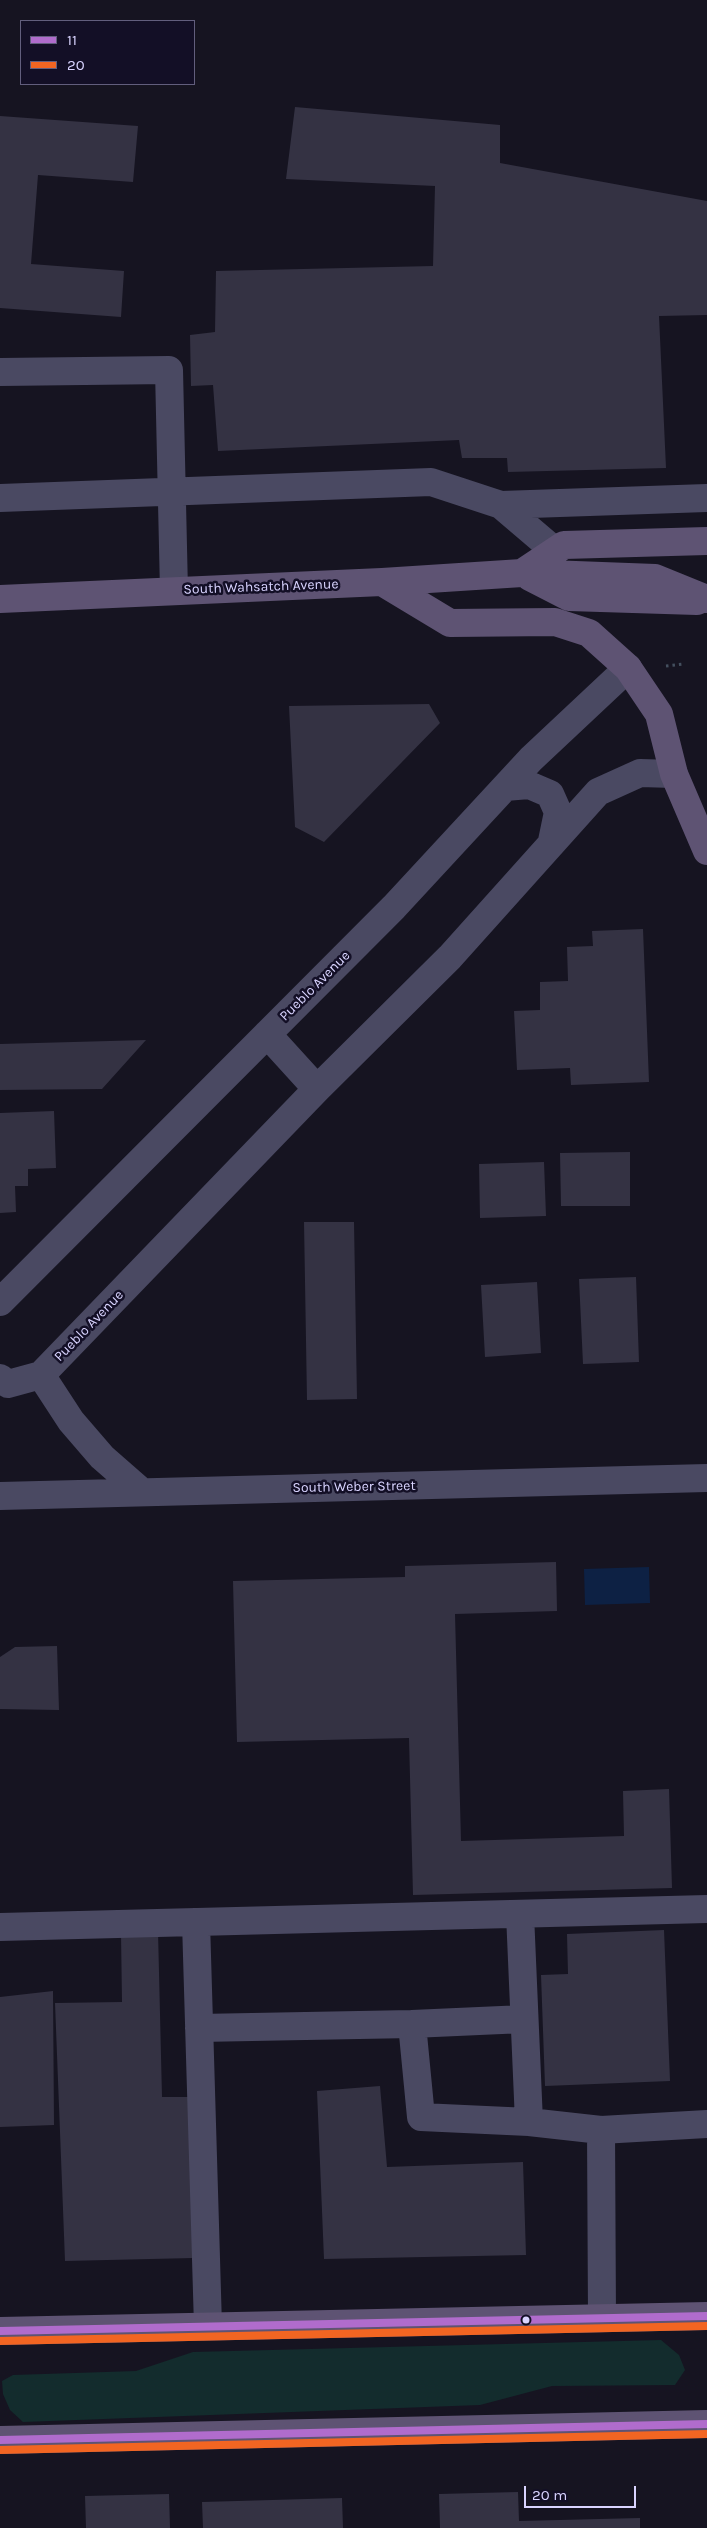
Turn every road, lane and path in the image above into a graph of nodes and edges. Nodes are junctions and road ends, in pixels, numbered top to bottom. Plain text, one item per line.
1 (0, 372) edge
2 (172, 492) junction
3 (0, 498) edge
4 (707, 498) edge
5 (501, 505) junction
6 (707, 541) edge
7 (555, 551) junction
8 (522, 573) junction
9 (382, 582) junction
10 (174, 591) junction
11 (0, 599) edge
12 (707, 600) edge
13 (683, 664) dead end
14 (665, 666) dead end
15 (628, 668) junction
16 (674, 774) junction
17 (505, 787) junction
18 (552, 841) junction
19 (707, 851) edge
20 (267, 1034) junction
21 (318, 1089) junction
22 (0, 1302) edge
23 (42, 1375) junction
24 (0, 1378) edge
25 (707, 1478) edge
26 (142, 1492) junction
27 (0, 1496) edge
28 (707, 1909) edge
29 (520, 1914) junction
30 (196, 1922) junction
31 (0, 1927) edge
32 (524, 2019) junction
33 (412, 2024) junction
34 (198, 2028) junction
35 (529, 2122) junction
36 (707, 2124) edge
37 (601, 2130) junction
38 (707, 2316) edge
39 (602, 2318) junction
40 (208, 2326) junction
41 (0, 2331) edge
42 (707, 2424) edge
43 (0, 2440) edge

1 - 2 street
2 - 3 street
2 - 5 street
2 - 10 street
4 - 5 street
5 - 7 street
6 - 7 main road
7 - 8 main road
8 - 9 main road, South Wahsatch Avenue
8 - 12 main road
9 - 10 main road, South Wahsatch Avenue
9 - 15 main road
10 - 11 main road, South Wahsatch Avenue
13 - 14 path
15 - 16 main road
15 - 17 street, Pueblo Avenue
16 - 18 street, Pueblo Avenue
16 - 19 main road
17 - 18 street
17 - 20 street, Pueblo Avenue
18 - 21 street, Pueblo Avenue
20 - 21 street
20 - 22 street, Pueblo Avenue
21 - 23 street, Pueblo Avenue
23 - 24 street
23 - 26 street
25 - 26 street, South Weber Street
26 - 27 street, South Weber Street
28 - 29 street
29 - 30 street
29 - 32 street
30 - 31 street
30 - 34 street
32 - 33 street
32 - 35 street
33 - 34 street
33 - 35 street
34 - 40 street
35 - 37 street
36 - 37 street
37 - 39 street
38 - 39 main road
39 - 40 main road
40 - 41 main road
42 - 43 main road

